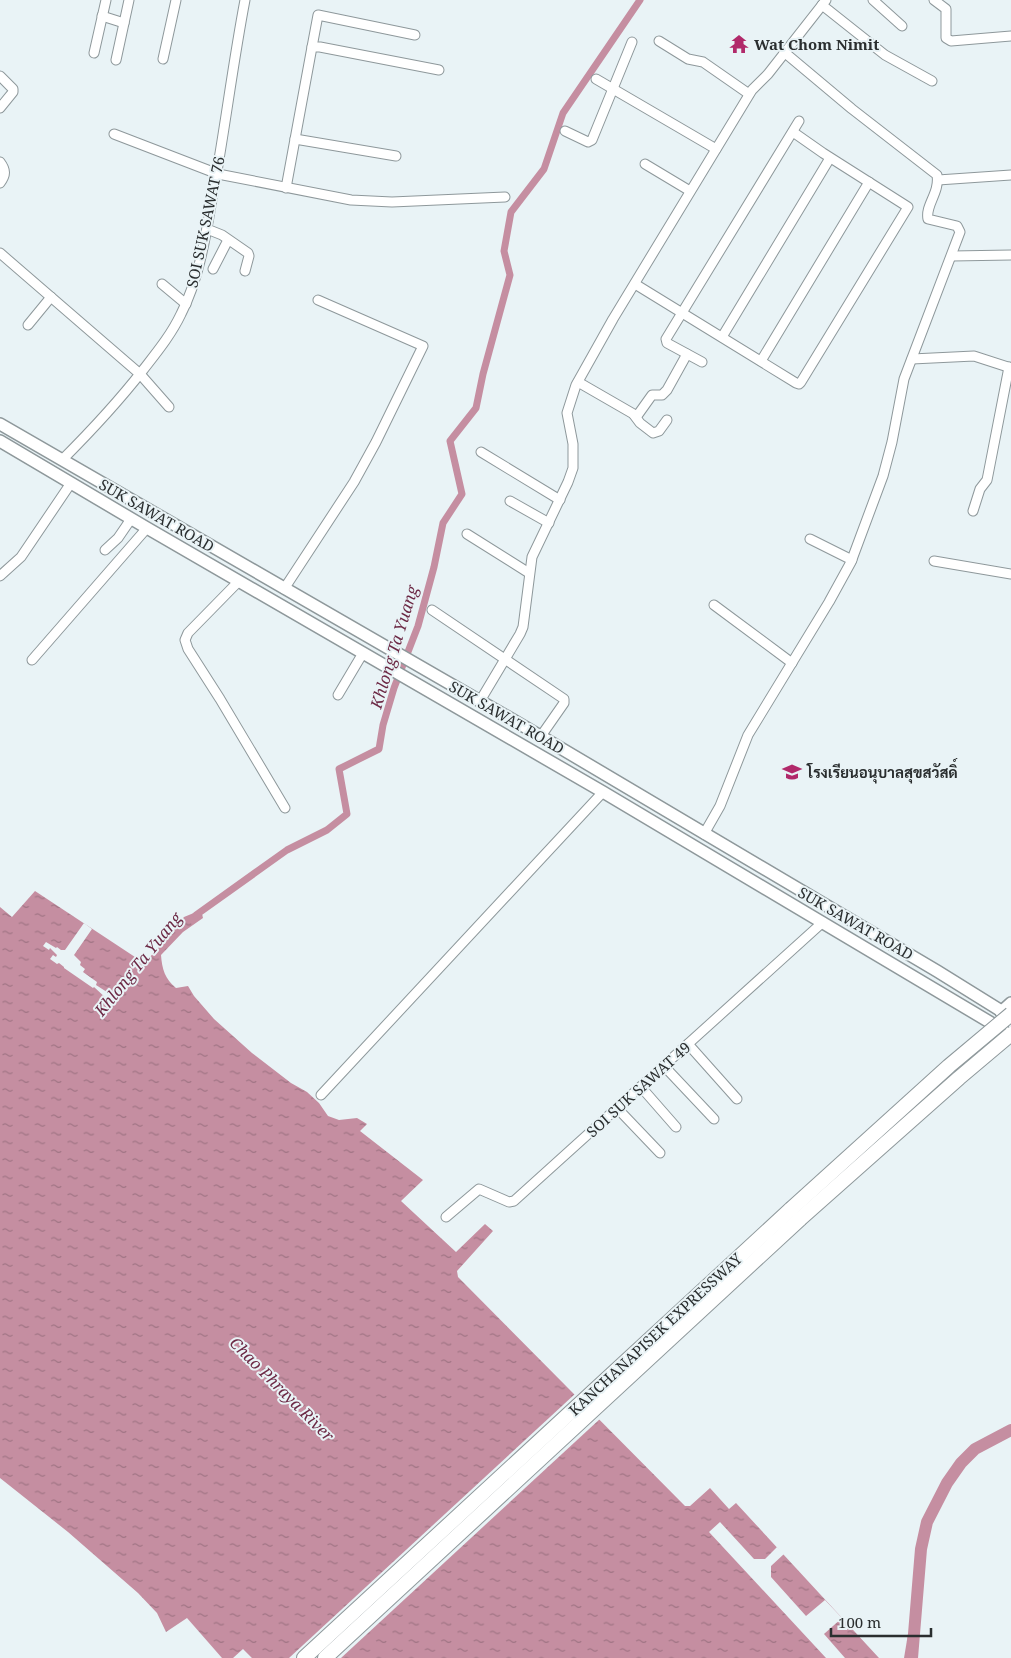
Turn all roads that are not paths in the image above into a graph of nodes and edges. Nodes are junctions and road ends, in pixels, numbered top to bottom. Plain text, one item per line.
1 (106, 0) edge
2 (129, 0) edge
3 (176, 0) edge
4 (245, 0) edge
5 (872, 0) edge
6 (934, 0) edge
7 (824, 2) edge
8 (102, 16) junction
9 (124, 23) junction
10 (902, 26) dead end
11 (415, 35) dead end
12 (1011, 36) edge
13 (659, 41) dead end
14 (632, 42) dead end
15 (312, 47) junction
16 (784, 52) junction
17 (94, 53) dead end
18 (163, 59) dead end
19 (116, 60) dead end
20 (439, 70) dead end
21 (0, 76) edge
22 (596, 79) dead end
23 (932, 82) dead end
24 (612, 89) junction
25 (749, 94) junction
26 (0, 108) edge
27 (799, 121) dead end
28 (565, 131) dead end
29 (793, 132) junction
30 (114, 134) dead end
31 (295, 139) junction
32 (716, 149) junction
33 (396, 156) dead end
34 (830, 158) junction
35 (0, 162) edge
36 (645, 164) dead end
37 (218, 174) junction
38 (1011, 175) edge
39 (938, 180) junction
40 (0, 182) edge
41 (869, 182) junction
42 (286, 188) junction
43 (690, 191) junction
44 (505, 197) dead end
45 (207, 229) junction
46 (228, 240) junction
47 (0, 253) edge
48 (1011, 255) edge
49 (952, 256) junction
50 (214, 269) dead end
51 (245, 271) dead end
52 (162, 284) dead end
53 (635, 284) junction
54 (51, 297) junction
55 (318, 300) dead end
56 (186, 304) junction
57 (683, 314) junction
58 (28, 325) dead end
59 (722, 337) junction
60 (687, 354) junction
61 (912, 359) junction
62 (761, 361) junction
63 (702, 362) dead end
64 (1010, 367) edge
65 (140, 374) junction
66 (578, 382) junction
67 (170, 407) dead end
68 (634, 415) junction
69 (667, 420) dead end
70 (0, 424) edge
71 (0, 441) edge
72 (481, 452) dead end
73 (62, 460) junction
74 (71, 483) junction
75 (560, 500) junction
76 (510, 501) dead end
77 (973, 511) dead end
78 (131, 519) junction
79 (548, 523) junction
80 (147, 528) junction
81 (467, 534) dead end
82 (810, 539) dead end
83 (106, 550) dead end
84 (852, 560) junction
85 (934, 561) dead end
86 (529, 573) junction
87 (1011, 574) edge
88 (0, 576) edge
89 (239, 581) junction
90 (284, 589) junction
91 (714, 605) dead end
92 (432, 610) dead end
93 (363, 653) junction
94 (505, 659) junction
95 (32, 660) dead end
96 (792, 663) junction
97 (338, 695) dead end
98 (480, 701) junction
99 (471, 716) junction
100 (541, 736) junction
101 (603, 792) junction
102 (286, 808) dead end
103 (704, 834) junction
104 (822, 922) junction
105 (1011, 1003) edge
106 (1008, 1014) edge
107 (1011, 1034) edge
108 (688, 1044) junction
109 (664, 1066) junction
110 (641, 1087) junction
111 (321, 1095) dead end
112 (737, 1099) dead end
113 (617, 1108) junction
114 (714, 1119) dead end
115 (676, 1127) dead end
116 (660, 1153) dead end
117 (446, 1217) dead end
118 (304, 1658) edge
119 (325, 1658) edge

1 - 8 street
2 - 9 street
3 - 18 street
4 - 37 street, SOI SUK SAWAT 76
5 - 10 street
6 - 12 street
7 - 16 street
7 - 23 street
8 - 9 street
8 - 17 street
9 - 19 street
11 - 15 street
13 - 25 street
14 - 24 street
15 - 20 street
15 - 31 street
16 - 25 street
16 - 39 street
21 - 26 street
22 - 24 street
24 - 28 street
24 - 32 street
25 - 32 street
27 - 29 street
29 - 34 street
29 - 57 street
30 - 37 street
31 - 33 street
31 - 42 street
32 - 43 street
34 - 41 street
34 - 59 street
35 - 40 street
36 - 43 street
37 - 42 street
37 - 45 street, SOI SUK SAWAT 76
38 - 39 street
39 - 49 street
41 - 62 street
41 - 62 street
42 - 44 street
43 - 53 street
45 - 46 street
45 - 56 street, SOI SUK SAWAT 76
46 - 50 street
46 - 51 street
47 - 54 street
48 - 49 street
49 - 61 street
52 - 56 street
53 - 57 street
53 - 66 street
54 - 58 street
54 - 65 street
55 - 90 street
56 - 65 street, SOI SUK SAWAT 76
57 - 59 street
57 - 60 street
59 - 62 street
60 - 63 street
60 - 68 street
61 - 64 street
61 - 84 street
64 - 77 street
65 - 67 street
65 - 73 street, SOI SUK SAWAT 76
66 - 68 street
66 - 75 street
68 - 69 street
70 - 73 main road, SUK SAWAT ROAD
71 - 74 main road, SUK SAWAT ROAD
72 - 75 street
73 - 90 main road, SUK SAWAT ROAD
74 - 78 main road, SUK SAWAT ROAD
74 - 88 street
75 - 79 street
76 - 79 street
78 - 80 main road, SUK SAWAT ROAD
78 - 83 street
79 - 86 street
80 - 89 main road, SUK SAWAT ROAD
80 - 95 street
81 - 86 street
82 - 84 street
84 - 96 street
85 - 87 street
86 - 94 street
89 - 93 main road, SUK SAWAT ROAD
89 - 102 street
90 - 98 main road, SUK SAWAT ROAD
91 - 96 street
92 - 94 street
93 - 97 street
93 - 99 main road, SUK SAWAT ROAD
94 - 98 street
94 - 100 street
96 - 103 street
98 - 99 main road
98 - 100 main road, SUK SAWAT ROAD
99 - 101 main road, SUK SAWAT ROAD
100 - 103 main road, SUK SAWAT ROAD
101 - 104 main road, SUK SAWAT ROAD
101 - 111 street
103 - 106 main road, SUK SAWAT ROAD
104 - 107 main road, SUK SAWAT ROAD
104 - 108 street, SOI SUK SAWAT 49
105 - 106 main road
106 - 118 highway, KANCHANAPISEK EXPRESSWAY, bridge
107 - 119 highway, KANCHANAPISEK EXPRESSWAY, bridge
108 - 109 street, SOI SUK SAWAT 49
108 - 112 street
109 - 110 street, SOI SUK SAWAT 49
109 - 114 street
110 - 113 street, SOI SUK SAWAT 49
110 - 115 street
113 - 116 street
113 - 117 street, SOI SUK SAWAT 49

